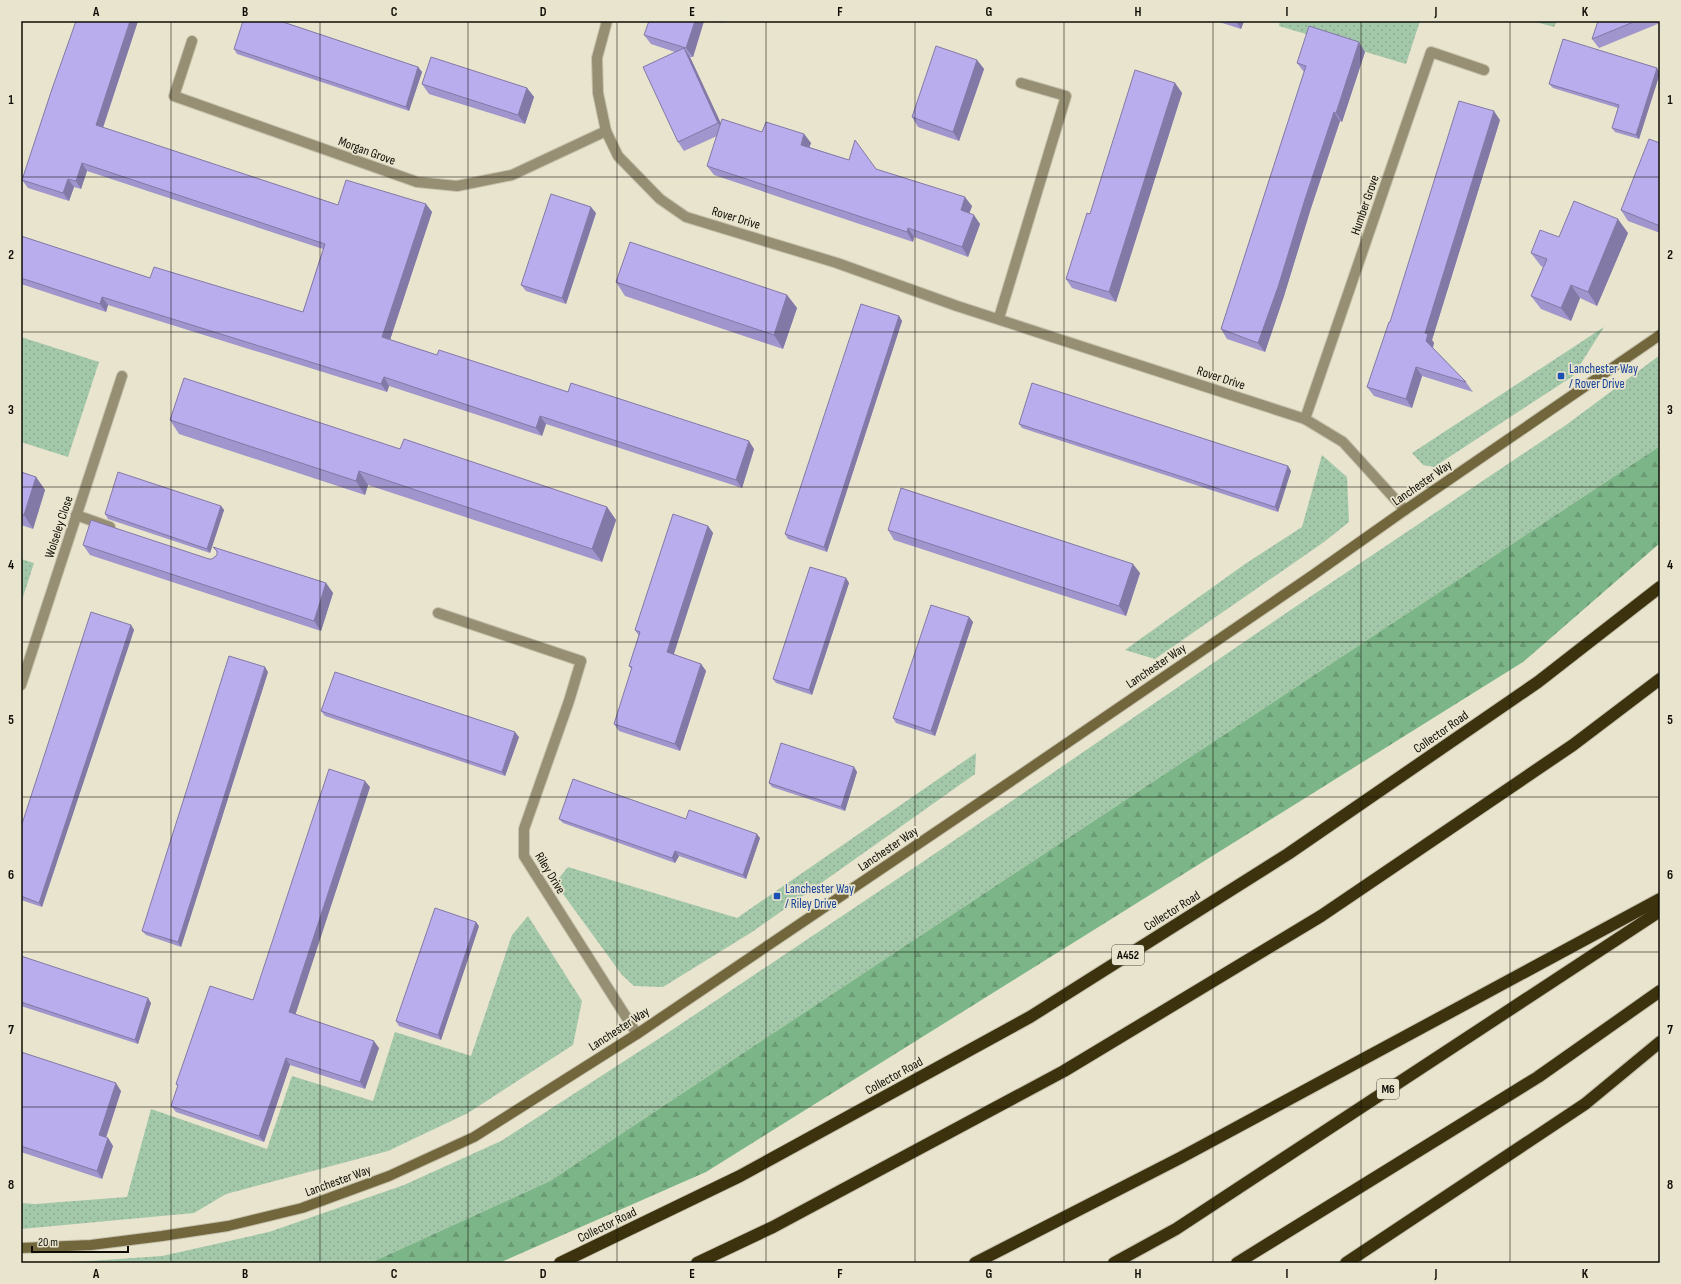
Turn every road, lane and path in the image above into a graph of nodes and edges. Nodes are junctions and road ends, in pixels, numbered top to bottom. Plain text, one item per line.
1 (607, 21) edge
2 (192, 41) dead end
3 (1484, 70) dead end
4 (1021, 83) dead end
5 (606, 132) junction
6 (999, 318) junction
7 (1660, 335) edge
8 (122, 376) dead end
9 (1306, 419) junction
10 (1405, 510) junction
11 (76, 515) junction
12 (116, 529) edge
13 (1660, 587) edge
14 (438, 613) dead end
15 (1660, 679) edge
16 (21, 685) edge
17 (1660, 899) edge
18 (1660, 911) edge
19 (1660, 991) edge
20 (637, 1034) junction
21 (1660, 1042) edge
22 (21, 1248) edge
23 (560, 1263) edge
24 (697, 1263) edge
25 (975, 1263) edge
26 (1114, 1263) edge
27 (1237, 1263) edge
28 (1346, 1263) edge

1 - 5 street, Rover Drive
2 - 5 street, Morgan Grove
3 - 9 street, Humber Grove
4 - 6 street
5 - 6 street, Rover Drive
6 - 9 street, Rover Drive
7 - 10 street, Lanchester Way
8 - 11 street, Wolseley Close
9 - 10 street, Rover Drive
10 - 20 street, Lanchester Way
11 - 12 street
11 - 16 street, Wolseley Close
13 - 23 highway, Collector Road / A452
14 - 20 street, Riley Drive
15 - 24 highway
17 - 25 highway
18 - 26 highway, M6
19 - 27 highway
20 - 22 street, Lanchester Way
21 - 28 highway

